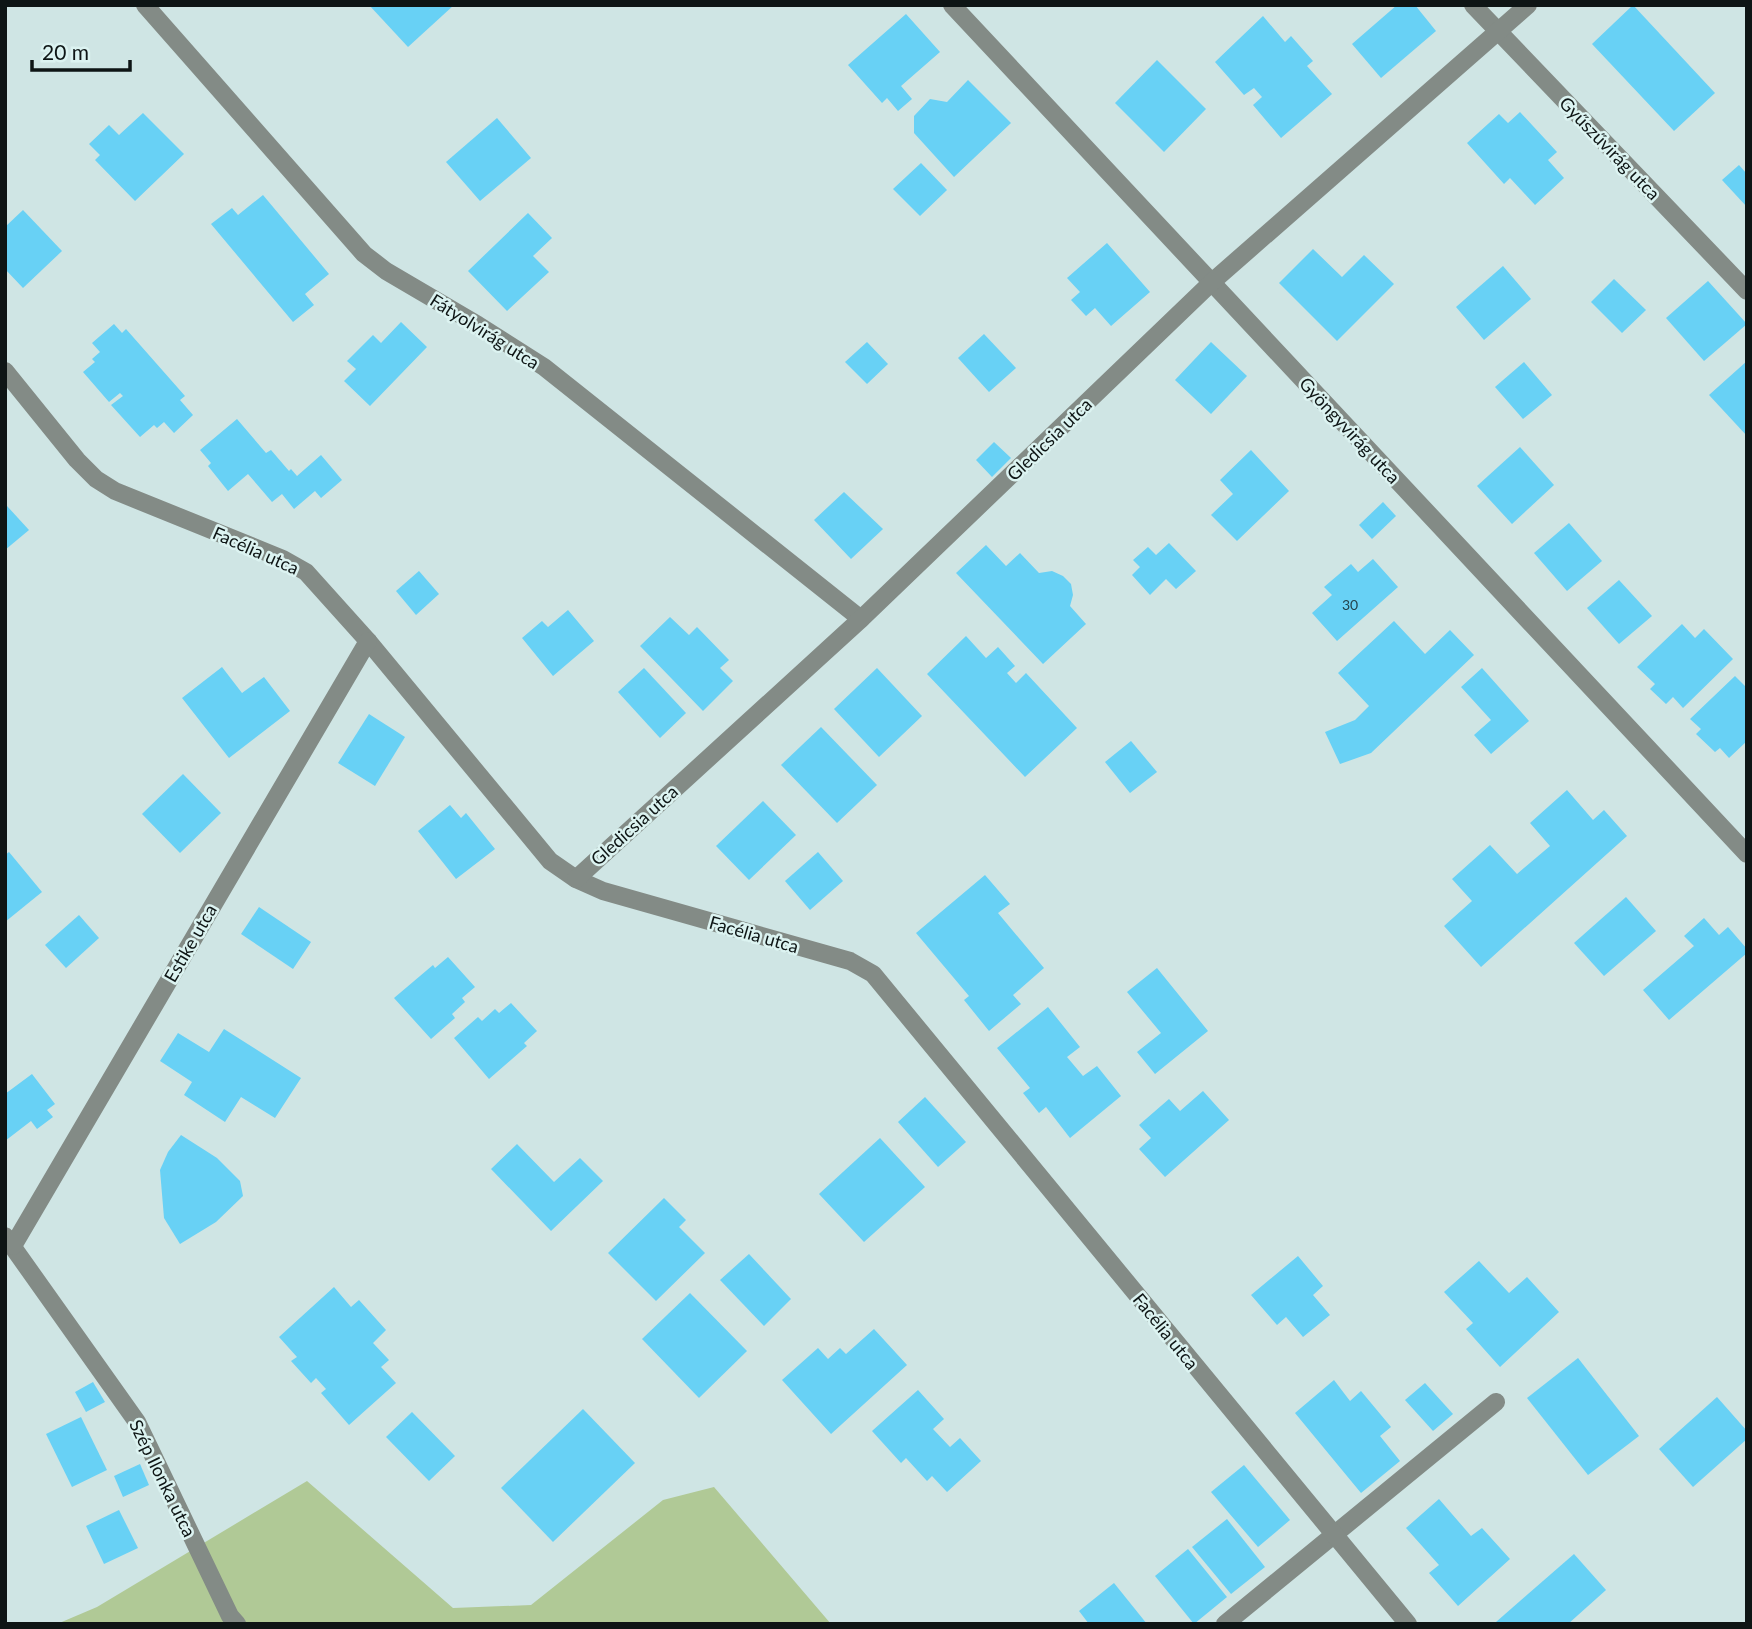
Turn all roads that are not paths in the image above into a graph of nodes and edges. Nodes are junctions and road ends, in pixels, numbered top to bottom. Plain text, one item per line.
1 (145, 5) edge
2 (952, 5) edge
3 (1473, 5) edge
4 (1528, 5) edge
5 (1499, 32) junction
6 (1212, 282) junction
7 (1747, 291) edge
8 (5, 371) edge
9 (861, 619) junction
10 (368, 640) junction
11 (1747, 854) edge
12 (576, 878) junction
13 (9, 1241) edge
14 (1496, 1402) dead end
15 (1334, 1535) junction
16 (237, 1624) edge
17 (1225, 1624) edge
18 (1408, 1624) edge

1 - 9 street, Fátyolvirág utca
2 - 6 street, Gyöngyvirág utca
3 - 5 street, Gyűszűvirág utca
4 - 5 street, Gledicsia utca
5 - 6 street, Gledicsia utca
5 - 7 street, Gyűszűvirág utca
6 - 9 street, Gledicsia utca
6 - 11 street, Gyöngyvirág utca
8 - 10 street, Facélia utca
9 - 12 street, Gledicsia utca
10 - 12 street, Facélia utca
10 - 13 street, Estike utca
12 - 15 street, Facélia utca
13 - 16 street, Szép Ilonka utca
14 - 15 street
15 - 17 street
15 - 18 street, Facélia utca

